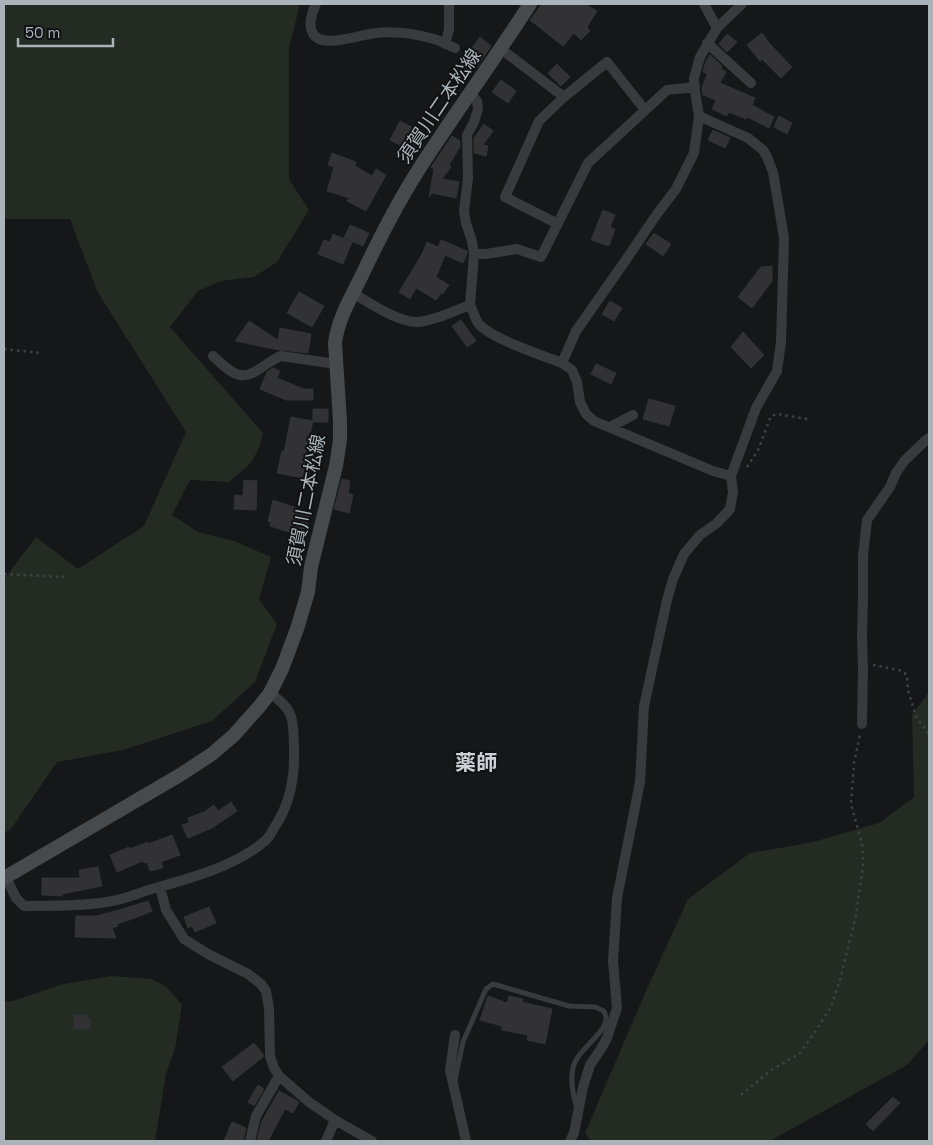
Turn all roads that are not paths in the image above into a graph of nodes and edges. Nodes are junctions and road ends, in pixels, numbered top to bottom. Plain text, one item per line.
1 (316, 4) edge
2 (450, 4) edge
3 (530, 4) edge
4 (704, 4) edge
5 (742, 4) edge
6 (717, 28) junction
7 (707, 43) junction
8 (445, 44) junction
9 (455, 48) dead end
10 (501, 49) junction
11 (751, 83) dead end
12 (695, 88) junction
13 (470, 93) junction
14 (564, 97) junction
15 (645, 110) junction
16 (700, 116) junction
17 (558, 224) junction
18 (474, 254) junction
19 (353, 293) junction
20 (470, 305) junction
21 (213, 356) dead end
22 (562, 363) junction
23 (336, 364) junction
24 (634, 415) dead end
25 (610, 427) junction
26 (929, 438) edge
27 (731, 476) junction
28 (270, 693) junction
29 (862, 724) road end
30 (5, 877) edge
31 (160, 887) junction
32 (455, 1035) dead end
33 (279, 1076) junction
34 (454, 1088) junction
35 (578, 1113) junction
36 (335, 1120) junction
37 (250, 1141) edge
38 (326, 1141) edge
39 (372, 1141) edge
40 (466, 1141) edge
41 (570, 1141) edge

1 - 8 street
2 - 8 street
3 - 10 main road, 須賀川二本松線
4 - 6 street
5 - 6 street
6 - 7 street
7 - 11 street
7 - 12 street
8 - 9 street
10 - 13 main road, 須賀川二本松線
10 - 14 street
12 - 15 street
12 - 16 street
13 - 18 street
13 - 19 main road, 須賀川二本松線
14 - 15 street
14 - 17 street
15 - 17 street
16 - 22 street
16 - 27 street
17 - 18 street
18 - 20 street
19 - 20 street
19 - 23 main road, 須賀川二本松線
20 - 22 street
21 - 23 street
22 - 25 street
23 - 28 main road, 須賀川二本松線
24 - 25 street
25 - 27 street
26 - 29 street
27 - 35 street
28 - 30 main road, 須賀川二本松線
28 - 31 street
30 - 31 street
31 - 33 street
32 - 34 street
33 - 36 street
33 - 37 street
34 - 35 lane
34 - 40 street
35 - 41 street
36 - 38 street
36 - 39 street

